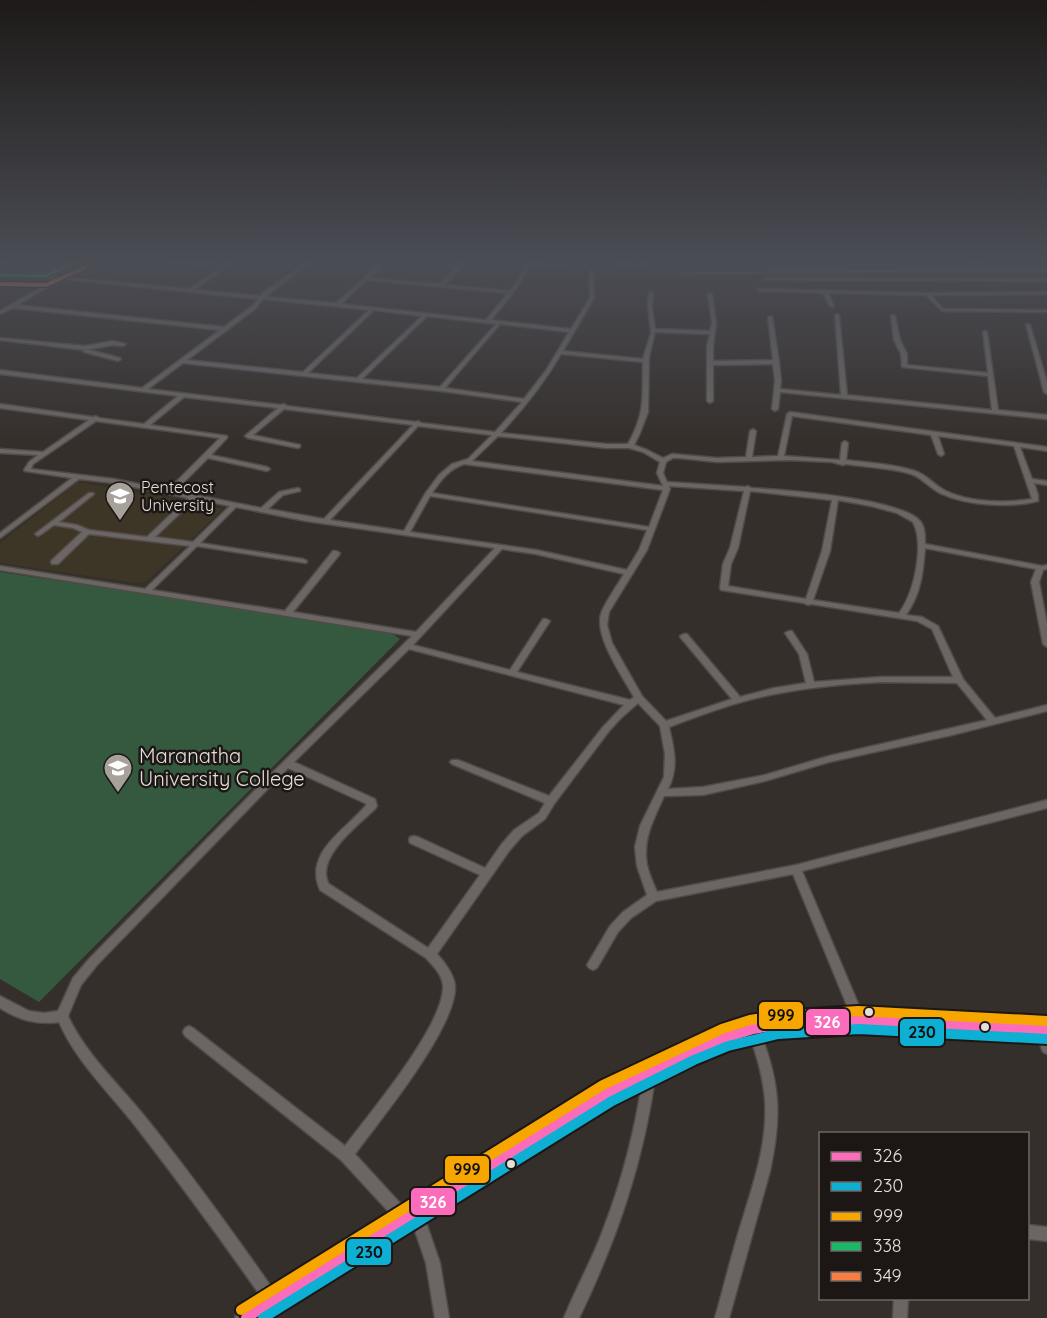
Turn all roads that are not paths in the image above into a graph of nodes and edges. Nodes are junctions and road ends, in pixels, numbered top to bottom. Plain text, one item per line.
1 (156, 322) edge
2 (235, 322) edge
3 (360, 322) edge
4 (419, 322) edge
5 (483, 322) edge
6 (487, 322) joint
7 (578, 322) edge
8 (651, 322) edge
9 (714, 322) edge
10 (771, 322) edge
11 (838, 322) edge
12 (894, 322) edge
13 (499, 323) junction
14 (1028, 326) dead end
15 (225, 329) junction
16 (654, 330) junction
17 (573, 331) junction
18 (985, 332) dead end
19 (711, 333) junction
20 (0, 339) edge
21 (123, 344) dead end
22 (85, 348) junction
23 (561, 352) junction
24 (118, 359) dead end
25 (182, 361) junction
26 (646, 361) junction
27 (776, 362) junction
28 (710, 363) junction
29 (0, 372) edge
30 (304, 374) junction
31 (990, 375) junction
32 (358, 380) junction
33 (143, 390) junction
34 (441, 390) junction
35 (778, 390) junction
36 (1047, 392) edge
37 (183, 395) junction
38 (844, 396) junction
39 (710, 400) dead end
40 (526, 401) junction
41 (0, 406) edge
42 (284, 406) junction
43 (775, 409) dead end
44 (995, 411) junction
45 (1047, 417) edge
46 (96, 418) junction
47 (418, 423) junction
48 (146, 424) junction
49 (753, 431) dead end
50 (497, 434) junction
51 (934, 434) junction
52 (845, 443) dead end
53 (298, 446) dead end
54 (630, 446) junction
55 (1017, 446) junction
56 (1047, 449) edge
57 (0, 451) edge
58 (44, 454) junction
59 (941, 454) dead end
60 (208, 456) junction
61 (749, 457) junction
62 (781, 458) junction
63 (663, 461) junction
64 (464, 462) junction
65 (843, 463) junction
66 (267, 469) dead end
67 (77, 477) junction
68 (1030, 481) junction
69 (1047, 483) edge
70 (666, 486) junction
71 (747, 489) junction
72 (298, 490) dead end
73 (171, 492) junction
74 (91, 494) dead end
75 (428, 494) junction
76 (193, 497) junction
77 (835, 499) junction
78 (234, 506) junction
79 (262, 511) junction
80 (326, 521) junction
81 (54, 523) junction
82 (651, 529) junction
83 (87, 532) junction
84 (406, 533) junction
85 (38, 534) dead end
86 (0, 536) edge
87 (149, 539) junction
88 (195, 544) junction
89 (921, 545) junction
90 (500, 547) junction
91 (336, 553) dead end
92 (303, 561) dead end
93 (55, 562) dead end
94 (1044, 567) edge
95 (0, 568) edge
96 (629, 573) junction
97 (147, 591) junction
98 (808, 603) junction
99 (1043, 604) edge
100 (288, 613) junction
101 (901, 616) junction
102 (546, 621) dead end
103 (789, 633) dead end
104 (415, 634) junction
105 (684, 636) dead end
106 (1047, 644) edge
107 (406, 646) junction
108 (512, 673) junction
109 (959, 680) junction
110 (810, 684) junction
111 (639, 698) junction
112 (737, 699) junction
113 (629, 703) junction
114 (1047, 708) edge
115 (993, 721) junction
116 (664, 725) junction
117 (288, 762) junction
118 (454, 762) dead end
119 (663, 793) junction
120 (551, 801) junction
121 (1047, 804) edge
122 (414, 840) dead end
123 (796, 869) junction
124 (488, 874) junction
125 (653, 897) junction
126 (430, 955) junction
127 (592, 965) dead end
128 (0, 1001) edge
129 (62, 1016) junction
130 (859, 1020) junction
131 (753, 1029) junction
132 (1043, 1029) edge
133 (189, 1032) dead end
134 (1047, 1048) edge
135 (650, 1071) junction
136 (346, 1155) junction
137 (411, 1217) junction
138 (1029, 1232) edge
139 (1047, 1234) edge
140 (901, 1300) edge
141 (273, 1303) junction
142 (246, 1318) edge
143 (442, 1318) edge
144 (571, 1318) edge
145 (722, 1318) edge
146 (900, 1318) edge

1 - 15 street
2 - 15 street
3 - 30 street
4 - 32 street
5 - 6 street
6 - 13 street
7 - 17 street
8 - 16 street
9 - 19 street
10 - 27 street
11 - 38 street
12 - 31 street
13 - 17 street
13 - 34 street
14 - 36 street
15 - 25 street
16 - 19 street
16 - 26 street
17 - 23 street
18 - 31 street
19 - 28 street
20 - 22 street
21 - 22 street
22 - 24 street
23 - 26 street
23 - 40 street
25 - 30 street
25 - 33 street
26 - 54 street
27 - 28 street
27 - 35 street
28 - 39 street
29 - 33 street
30 - 32 street
31 - 44 street
32 - 34 street
33 - 37 street
34 - 40 street
35 - 38 street
35 - 43 street
37 - 42 street
37 - 48 street
38 - 44 street
40 - 50 street
41 - 46 street
42 - 47 street
42 - 53 street
44 - 45 street
46 - 48 street
46 - 58 street
47 - 50 street
47 - 80 street
48 - 60 street
49 - 61 street
50 - 54 street
50 - 64 street
51 - 55 street
51 - 59 street
51 - 62 street
52 - 65 street
54 - 63 street
55 - 56 street
55 - 68 street
57 - 58 street
58 - 67 street
60 - 66 street
60 - 73 street
61 - 62 street
61 - 63 street
62 - 65 street
63 - 70 street
64 - 70 street
64 - 75 street
65 - 68 street
67 - 73 street
67 - 86 street
68 - 69 street
70 - 71 street
70 - 82 street
71 - 77 street
71 - 98 street
72 - 79 street
73 - 76 street
74 - 81 street
75 - 82 street
75 - 84 street
76 - 78 street
76 - 87 street
77 - 89 street
77 - 98 street
78 - 79 street
78 - 88 street
79 - 80 street
80 - 84 street
81 - 83 street
81 - 85 street
82 - 96 street
83 - 87 street
83 - 93 street
84 - 90 street
87 - 88 street
88 - 92 street
88 - 97 street
89 - 94 street
89 - 101 street
90 - 96 street
90 - 104 street
91 - 100 street
94 - 99 street
95 - 97 street
96 - 111 street
97 - 100 street
98 - 101 street
99 - 106 street
100 - 104 street
101 - 109 street
102 - 108 street
103 - 110 street
104 - 107 street
105 - 112 street
107 - 108 street
107 - 117 street
108 - 113 street
109 - 110 street
109 - 115 street
110 - 112 street
111 - 113 street
111 - 116 street
112 - 116 street
113 - 120 street
114 - 115 street
115 - 119 street
116 - 119 street
117 - 126 street
117 - 129 street
118 - 120 street
119 - 125 street
120 - 124 street
121 - 123 street
122 - 124 street
123 - 125 street
123 - 130 street
124 - 126 street
125 - 127 street
126 - 136 street
128 - 129 street
129 - 141 street
130 - 131 main road
130 - 132 main road
131 - 135 main road
131 - 145 street
132 - 134 street
133 - 136 street
135 - 137 main road
135 - 144 street
136 - 137 street
137 - 141 main road
137 - 143 street
138 - 139 street
140 - 146 street
141 - 142 main road

